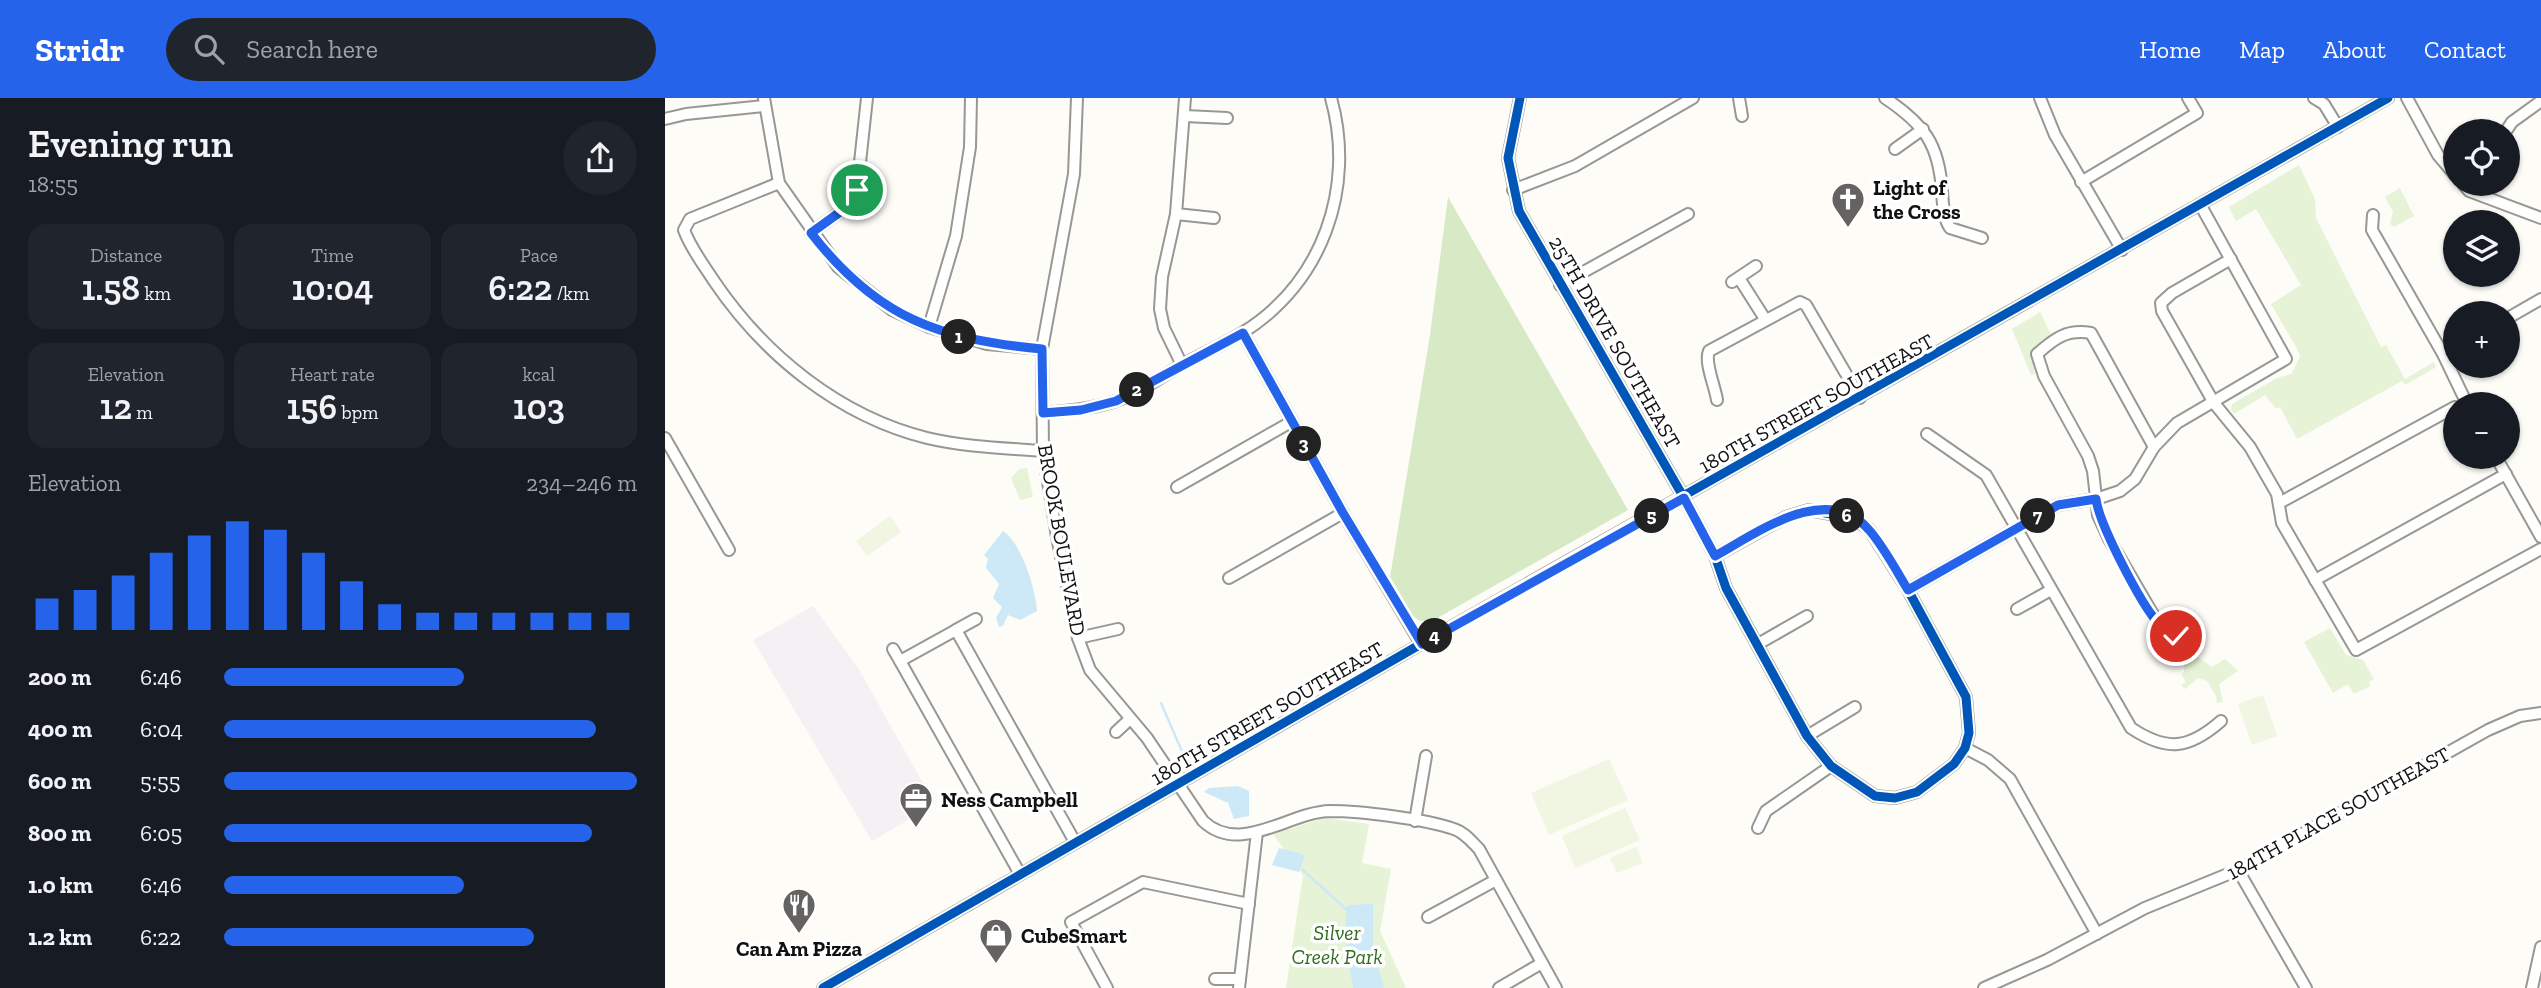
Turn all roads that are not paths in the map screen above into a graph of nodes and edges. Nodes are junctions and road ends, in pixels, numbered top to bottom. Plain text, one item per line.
1 (867, 98) edge
2 (971, 98) edge
3 (1077, 98) edge
4 (1185, 98) edge
5 (1331, 98) edge
6 (1520, 98) edge
7 (1693, 98) edge
8 (1739, 98) edge
9 (1885, 98) edge
10 (2040, 98) edge
11 (2187, 98) edge
12 (2314, 98) edge
13 (2388, 98) edge
14 (2407, 98) edge
15 (764, 102) edge
16 (2541, 102) edge
17 (1185, 116) junction
18 (1742, 116) dead end
19 (1227, 118) dead end
20 (665, 119) edge
21 (2516, 119) edge
22 (2338, 127) junction
23 (1923, 129) junction
24 (1895, 149) dead end
25 (2443, 161) edge
26 (2081, 181) junction
27 (779, 183) junction
28 (1513, 190) junction
29 (2492, 196) edge
30 (2201, 206) junction
31 (1176, 214) junction
32 (1688, 214) dead end
33 (2373, 215) dead end
34 (1214, 218) dead end
35 (2541, 218) edge
36 (811, 233) junction
37 (1982, 238) dead end
38 (2122, 250) junction
39 (2231, 259) junction
40 (1756, 266) dead end
41 (1560, 285) junction
42 (2541, 299) edge
43 (2520, 310) edge
44 (1765, 319) junction
45 (929, 327) junction
46 (1243, 333) junction
47 (1042, 349) junction
48 (2443, 354) edge
49 (1182, 365) junction
50 (1860, 398) junction
51 (1717, 400) dead end
52 (2214, 403) junction
53 (1043, 413) junction
54 (2443, 414) edge
55 (1291, 422) junction
56 (1927, 434) dead end
57 (665, 438) edge
58 (2154, 447) junction
59 (1043, 451) junction
60 (2503, 469) edge
61 (2506, 474) junction
62 (1177, 487) dead end
63 (1684, 498) junction
64 (2096, 499) junction
65 (2281, 502) junction
66 (1343, 513) junction
67 (2017, 528) junction
68 (2541, 537) edge
69 (2541, 549) edge
70 (729, 550) dead end
71 (1715, 556) junction
72 (1229, 578) dead end
73 (2315, 580) junction
74 (1908, 590) junction
75 (2052, 590) junction
76 (2017, 610) dead end
77 (1807, 616) dead end
78 (976, 619) dead end
79 (1118, 629) dead end
80 (956, 630) junction
81 (2176, 636) dead end
82 (1078, 638) junction
83 (1422, 644) junction
84 (1758, 645) junction
85 (893, 649) dead end
86 (900, 661) junction
87 (1855, 707) dead end
88 (2541, 713) edge
89 (1130, 719) junction
90 (2221, 721) dead end
91 (1115, 733) dead end
92 (1807, 736) junction
93 (1965, 748) junction
94 (1426, 756) dead end
95 (1831, 766) junction
96 (1179, 784) junction
97 (1415, 821) junction
98 (1758, 828) dead end
99 (1257, 832) junction
100 (1075, 842) junction
101 (2238, 870) junction
102 (1020, 874) junction
103 (1496, 880) junction
104 (1249, 904) junction
105 (1428, 917) dead end
106 (2097, 934) junction
107 (2541, 947) edge
108 (1542, 963) junction
109 (1215, 978) dead end
110 (1239, 983) edge
111 (823, 988) edge
112 (1107, 988) edge
113 (1499, 988) edge
114 (1556, 988) edge
115 (1984, 988) edge
116 (2307, 988) edge
117 (2532, 988) edge

1 - 36 street
2 - 45 street
3 - 47 street, BROOK BOULEVARD
4 - 17 street
5 - 46 street
6 - 28 street, 25TH DRIVE SOUTHEAST
7 - 28 street
8 - 18 street
9 - 23 street
10 - 26 street
11 - 26 street
12 - 22 street
13 - 22 street, 180TH STREET SOUTHEAST
14 - 25 street
15 - 20 street
15 - 27 street
16 - 21 street
17 - 19 street
17 - 31 street
22 - 30 street, 180TH STREET SOUTHEAST
23 - 24 street
23 - 37 street
26 - 38 street
27 - 36 street
27 - 59 street
28 - 41 street, 25TH DRIVE SOUTHEAST
29 - 35 street
30 - 38 street, 180TH STREET SOUTHEAST
30 - 39 street
31 - 34 street
31 - 49 street
32 - 41 street
33 - 48 street
36 - 45 street
38 - 50 street, 180TH STREET SOUTHEAST
39 - 52 street
39 - 52 street
40 - 44 street
41 - 63 street, 25TH DRIVE SOUTHEAST
42 - 43 street
44 - 50 street
44 - 51 street
45 - 47 street
46 - 49 street
46 - 55 street
47 - 53 street, BROOK BOULEVARD
49 - 53 street
50 - 63 street, 180TH STREET SOUTHEAST
52 - 58 street
52 - 65 street
53 - 59 street, BROOK BOULEVARD
54 - 65 street
55 - 62 street
55 - 66 street
56 - 67 street
57 - 70 street
58 - 64 street
58 - 64 street
59 - 82 street, BROOK BOULEVARD
60 - 61 street
61 - 68 street
61 - 73 street
63 - 71 street, 25TH DRIVE SOUTHEAST
63 - 83 street, 180TH STREET SOUTHEAST
64 - 67 street
64 - 81 street
65 - 73 street
66 - 72 street
66 - 83 street
67 - 74 street
67 - 75 street
69 - 73 street
71 - 74 street
71 - 84 street, 25TH DRIVE SOUTHEAST
74 - 93 street
75 - 76 street
75 - 90 street
77 - 84 street
78 - 80 street
79 - 82 street
80 - 86 street
80 - 100 street
82 - 89 street, BROOK BOULEVARD
83 - 96 street, 180TH STREET SOUTHEAST
84 - 92 street, 25TH DRIVE SOUTHEAST
85 - 86 street
86 - 102 street
87 - 92 street
88 - 101 street, 184TH PLACE SOUTHEAST
89 - 91 street
89 - 96 street, BROOK BOULEVARD
92 - 95 street, 25TH DRIVE SOUTHEAST
93 - 95 street, 25TH DRIVE SOUTHEAST
93 - 106 street
94 - 97 street
95 - 98 street
96 - 99 street, BROOK BOULEVARD
96 - 100 street, 180TH STREET SOUTHEAST
97 - 99 street
97 - 103 street
99 - 104 street
100 - 102 street, 180TH STREET SOUTHEAST
101 - 106 street, 184TH PLACE SOUTHEAST
101 - 116 street
102 - 111 street, 180TH STREET SOUTHEAST
103 - 105 street
103 - 108 street
104 - 110 street
104 - 112 street
106 - 115 street, 184TH PLACE SOUTHEAST
107 - 117 street
108 - 113 street
108 - 114 street
109 - 110 street

